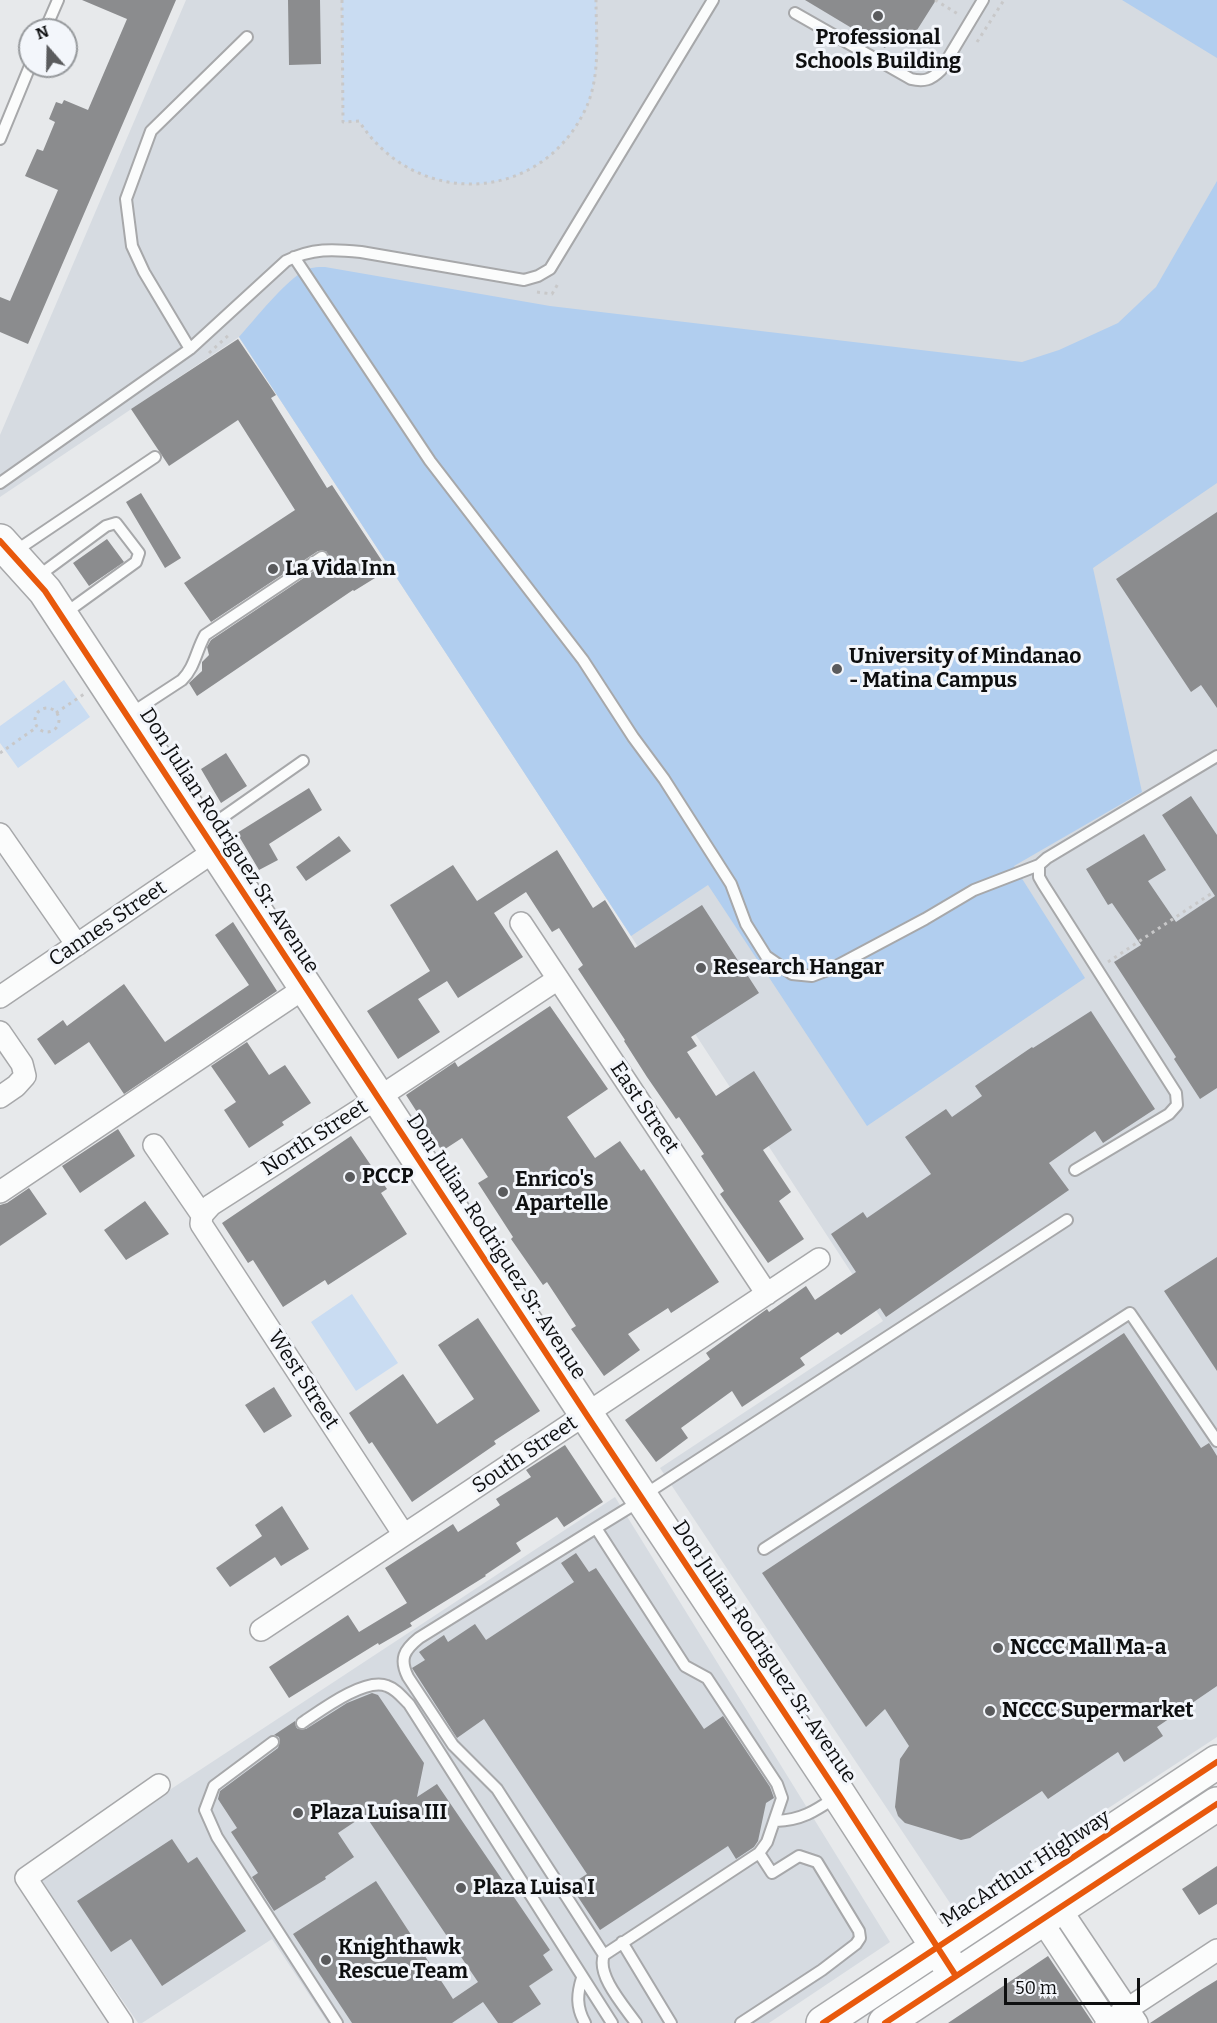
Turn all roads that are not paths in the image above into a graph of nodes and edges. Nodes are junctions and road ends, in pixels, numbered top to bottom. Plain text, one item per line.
1 (58, 0) edge
2 (713, 0) edge
3 (983, 0) edge
4 (795, 13) dead end
5 (50, 18) edge
6 (247, 37) dead end
7 (25, 78) edge
8 (0, 139) edge
9 (294, 257) junction
10 (190, 350) junction
11 (155, 457) dead end
12 (0, 483) edge
13 (6, 547) edge
14 (322, 557) dead end
15 (34, 579) junction
16 (61, 616) junction
17 (127, 716) junction
18 (1217, 756) edge
19 (303, 761) dead end
20 (0, 834) edge
21 (209, 840) junction
22 (1039, 865) junction
23 (521, 923) dead end
24 (77, 945) junction
25 (558, 979) junction
26 (306, 987) junction
27 (0, 997) edge
28 (0, 1032) edge
29 (0, 1097) edge
30 (378, 1098) junction
31 (154, 1146) dead end
32 (1075, 1170) dead end
33 (0, 1192) edge
34 (202, 1220) junction
35 (1067, 1220) dead end
36 (819, 1259) dead end
37 (767, 1294) junction
38 (586, 1414) junction
39 (1217, 1441) edge
40 (642, 1498) junction
41 (596, 1528) junction
42 (404, 1535) junction
43 (764, 1550) dead end
44 (261, 1630) dead end
45 (302, 1723) dead end
46 (273, 1742) dead end
47 (1217, 1762) edge
48 (159, 1785) dead end
49 (839, 1795) junction
50 (1217, 1804) edge
51 (776, 1821) junction
52 (759, 1853) junction
53 (1051, 1914) junction
54 (939, 1933) junction
55 (622, 1942) junction
56 (1217, 1950) edge
57 (604, 1955) junction
58 (956, 1977) junction
59 (582, 1978) junction
60 (1133, 2016) edge
61 (122, 2023) edge
62 (337, 2023) edge
63 (585, 2023) edge
64 (612, 2023) edge
65 (636, 2023) edge
66 (671, 2023) edge
67 (741, 2023) edge
68 (823, 2023) edge
69 (885, 2023) edge
70 (1108, 2023) edge

1 - 5 lane
2 - 9 lane
3 - 4 lane
6 - 10 lane
7 - 8 lane
9 - 10 lane
9 - 22 lane
10 - 12 lane
11 - 13 lane
13 - 15 main road, Don Julian Rodriguez Sr. Avenue
14 - 17 lane
15 - 16 main road, Don Julian Rodriguez Sr. Avenue
15 - 16 lane
16 - 17 main road, Don Julian Rodriguez Sr. Avenue
17 - 21 main road, Don Julian Rodriguez Sr. Avenue
18 - 22 lane
19 - 21 lane
20 - 24 street
21 - 24 street, Cannes Street
21 - 26 main road, Don Julian Rodriguez Sr. Avenue
22 - 32 lane
23 - 25 street, East Street
24 - 27 street, Cannes Street
25 - 30 street, North Street
25 - 37 street, East Street
26 - 30 main road, Don Julian Rodriguez Sr. Avenue
26 - 33 street
28 - 29 street
30 - 34 street, North Street
30 - 38 main road, Don Julian Rodriguez Sr. Avenue
31 - 34 street, West Street
34 - 42 street, West Street
35 - 40 lane
36 - 37 street, South Street
37 - 38 street, South Street
38 - 40 main road, Don Julian Rodriguez Sr. Avenue
38 - 42 street, South Street
39 - 43 lane
40 - 41 lane
40 - 49 main road, Don Julian Rodriguez Sr. Avenue
41 - 51 lane
41 - 57 lane
42 - 44 street, South Street
45 - 59 lane
46 - 62 lane
47 - 54 main road, MacArthur Highway
48 - 61 street
49 - 51 lane
49 - 54 main road, Don Julian Rodriguez Sr. Avenue
50 - 53 main road
51 - 52 lane
52 - 55 lane
52 - 67 lane
53 - 58 main road
53 - 60 street
53 - 70 street
54 - 58 main road, Don Julian Rodriguez Sr. Avenue
54 - 68 main road, MacArthur Highway
55 - 57 lane
55 - 66 lane
56 - 60 street
57 - 65 lane
58 - 69 main road
59 - 63 lane
59 - 64 lane
60 - 70 street

